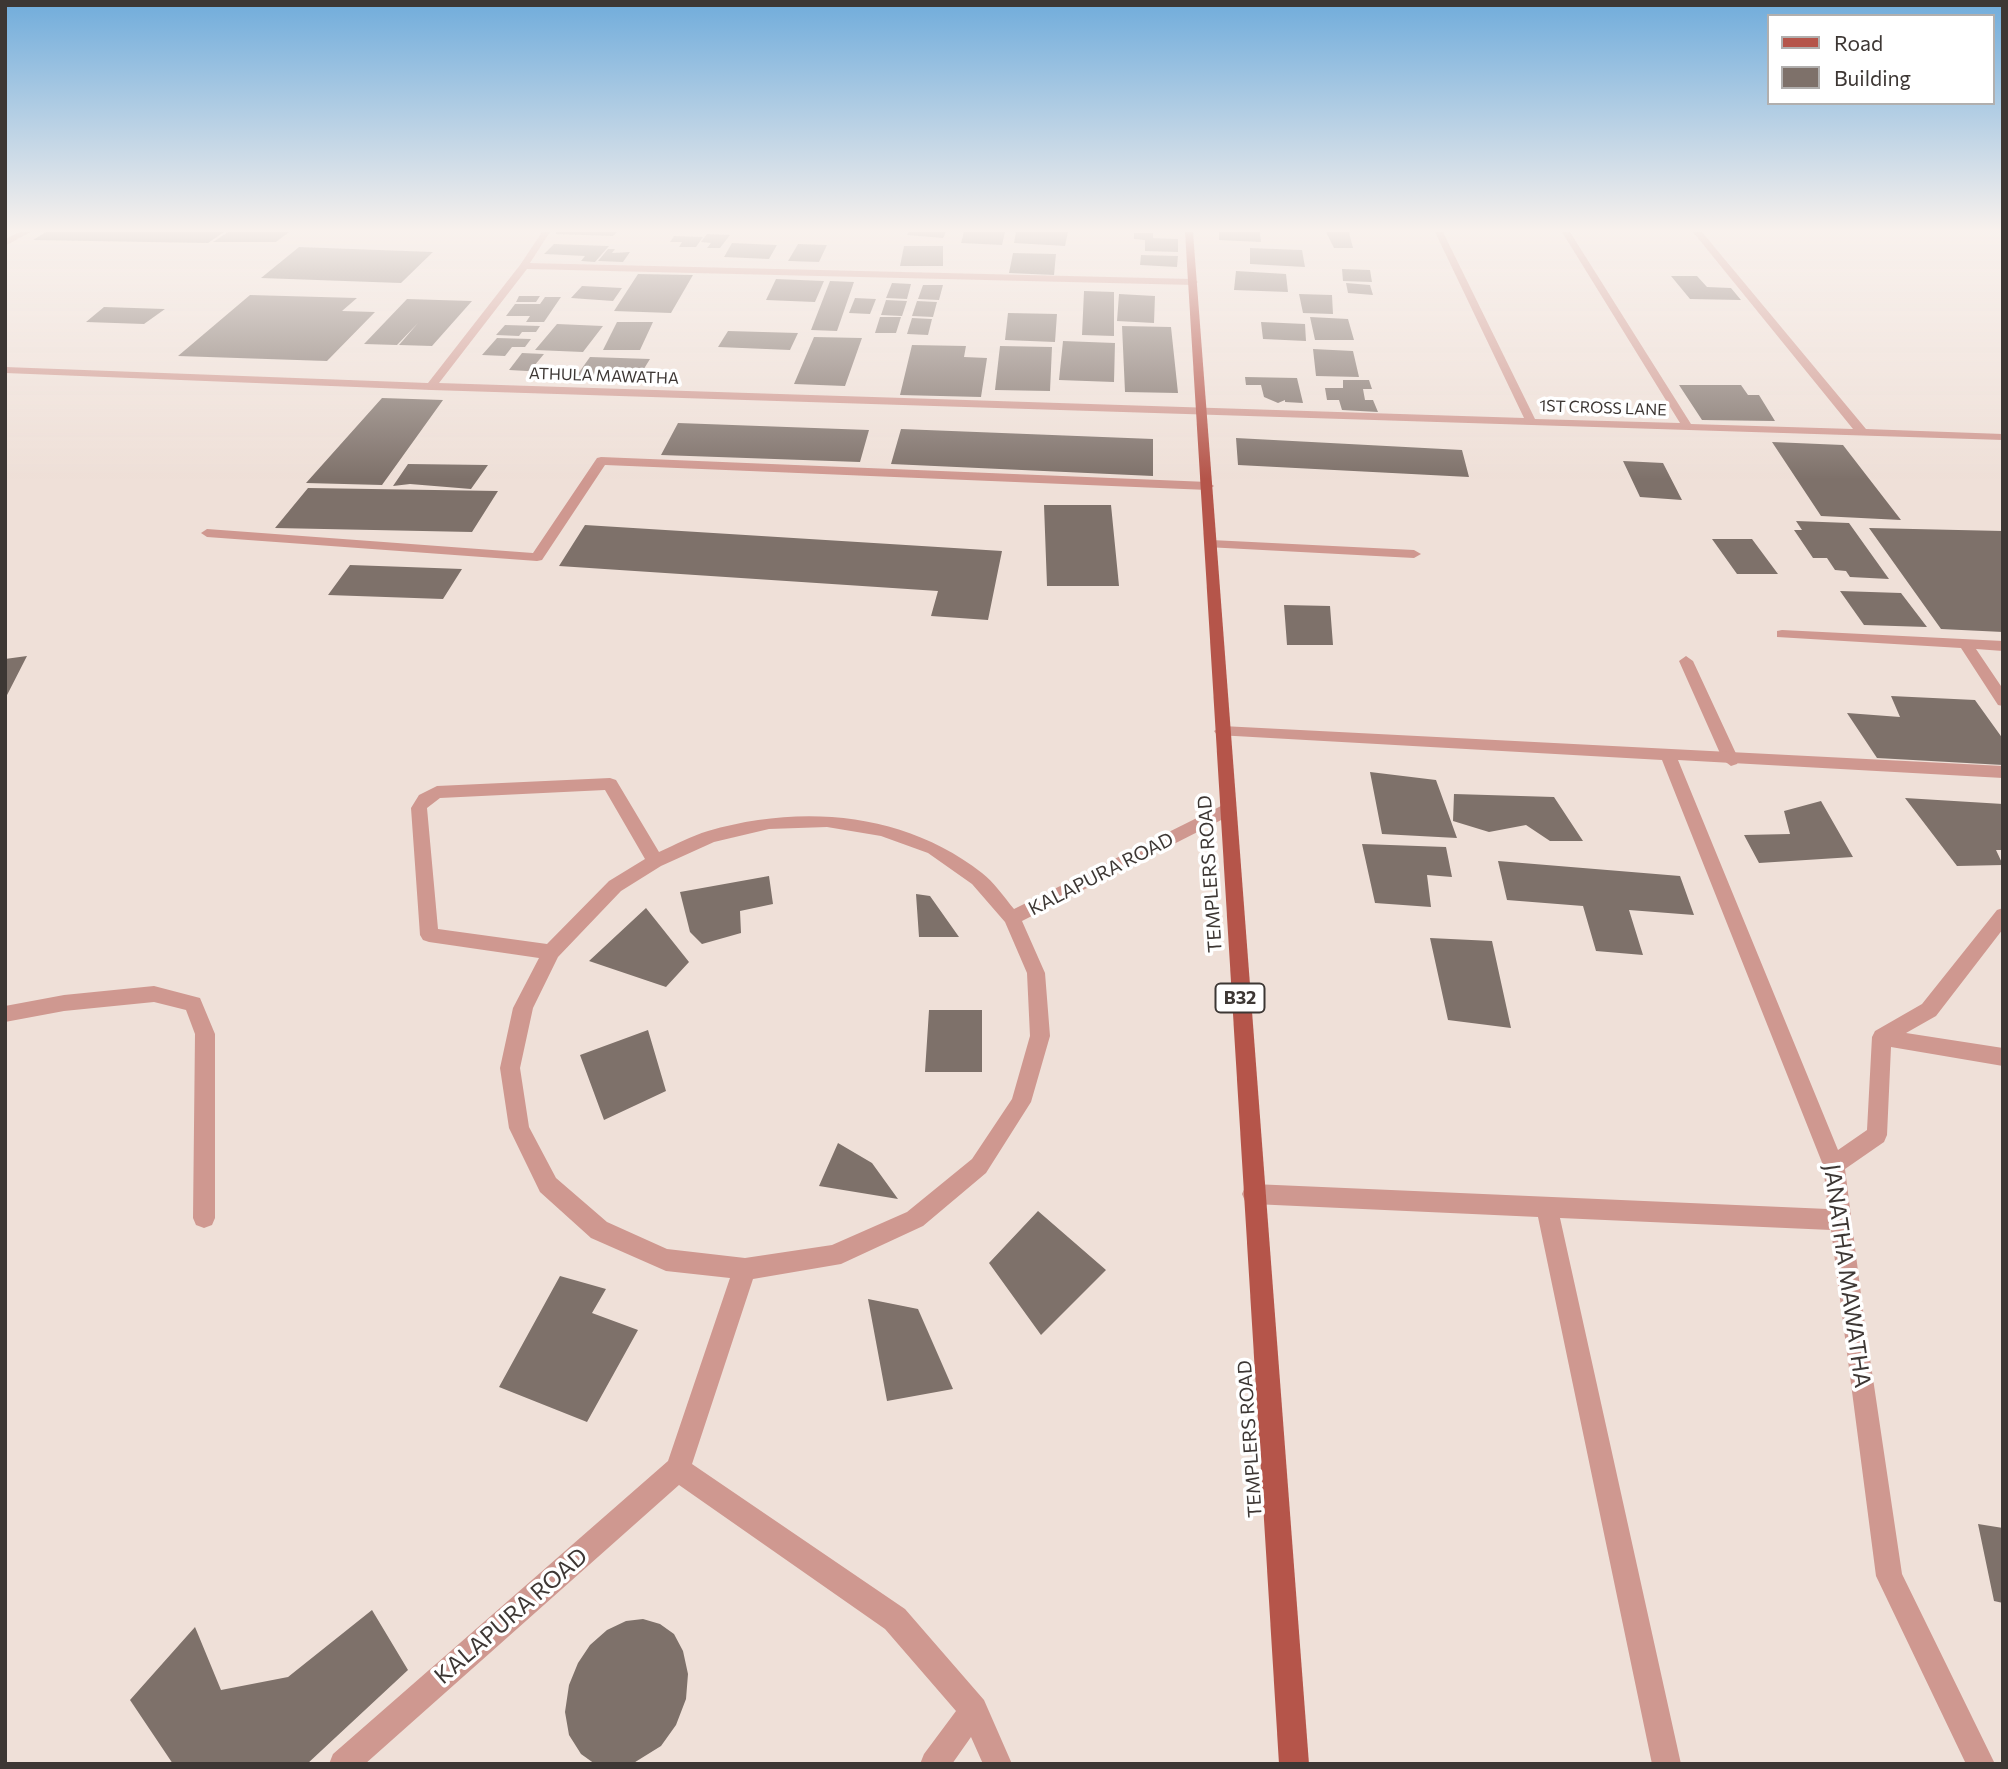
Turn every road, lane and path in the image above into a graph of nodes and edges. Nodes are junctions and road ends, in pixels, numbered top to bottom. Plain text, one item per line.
1 (487, 315) edge
2 (1195, 315) edge
3 (1479, 315) edge
4 (1617, 315) edge
5 (1765, 315) edge
6 (5, 370) edge
7 (431, 387) junction
8 (1202, 410) junction
9 (1531, 421) junction
10 (1687, 426) junction
11 (1862, 432) junction
12 (2003, 437) edge
13 (1208, 486) junction
14 (207, 533) dead end
15 (1212, 544) junction
16 (1414, 554) dead end
17 (1782, 634) dead end
18 (1965, 644) junction
19 (2003, 646) edge
20 (1686, 661) dead end
21 (2003, 701) edge
22 (1222, 731) junction
23 (1668, 755) junction
24 (1731, 760) junction
25 (2003, 772) edge
26 (1227, 810) junction
27 (654, 861) junction
28 (2003, 915) edge
29 (1012, 918) junction
30 (551, 952) junction
31 (5, 1014) edge
32 (1882, 1037) junction
33 (2003, 1057) edge
34 (1834, 1165) junction
35 (1253, 1194) junction
36 (1547, 1208) junction
37 (204, 1217) dead end
38 (1840, 1220) junction
39 (745, 1269) junction
40 (678, 1469) junction
41 (974, 1710) junction
42 (343, 1764) edge
43 (934, 1764) edge
44 (998, 1764) edge
45 (1294, 1764) edge
46 (1667, 1764) edge
47 (1981, 1764) edge

1 - 7 street
2 - 8 main road, TEMPLERS ROAD / B32
3 - 9 street
4 - 10 street
5 - 11 street
6 - 7 street, ATHULA MAWATHA
7 - 8 street, ATHULA MAWATHA
8 - 9 street, 1ST CROSS LANE
8 - 13 main road, TEMPLERS ROAD / B32
9 - 10 street, 1ST CROSS LANE
10 - 11 street, 1ST CROSS LANE
11 - 12 street, 1ST CROSS LANE
13 - 14 street
13 - 15 main road, TEMPLERS ROAD / B32
15 - 16 street
15 - 22 main road, TEMPLERS ROAD / B32
17 - 18 street
18 - 19 street
18 - 21 street
20 - 24 street
22 - 23 street
22 - 26 main road, TEMPLERS ROAD / B32
23 - 24 street
23 - 34 street, JANATHA MAWATHA
24 - 25 street
26 - 29 street, KALAPURA ROAD
26 - 35 main road, TEMPLERS ROAD / B32
27 - 29 street, KALAPURA ROAD
27 - 30 street, KALAPURA ROAD
27 - 30 street
28 - 32 street
29 - 39 street, KALAPURA ROAD
30 - 39 street, KALAPURA ROAD
31 - 37 street
32 - 33 street
32 - 34 street
34 - 38 street, JANATHA MAWATHA
35 - 36 street
35 - 45 main road, TEMPLERS ROAD / B32
36 - 38 street
36 - 46 street
38 - 47 street, JANATHA MAWATHA
39 - 40 street
40 - 41 street
40 - 42 street, KALAPURA ROAD
41 - 43 street
41 - 44 street

